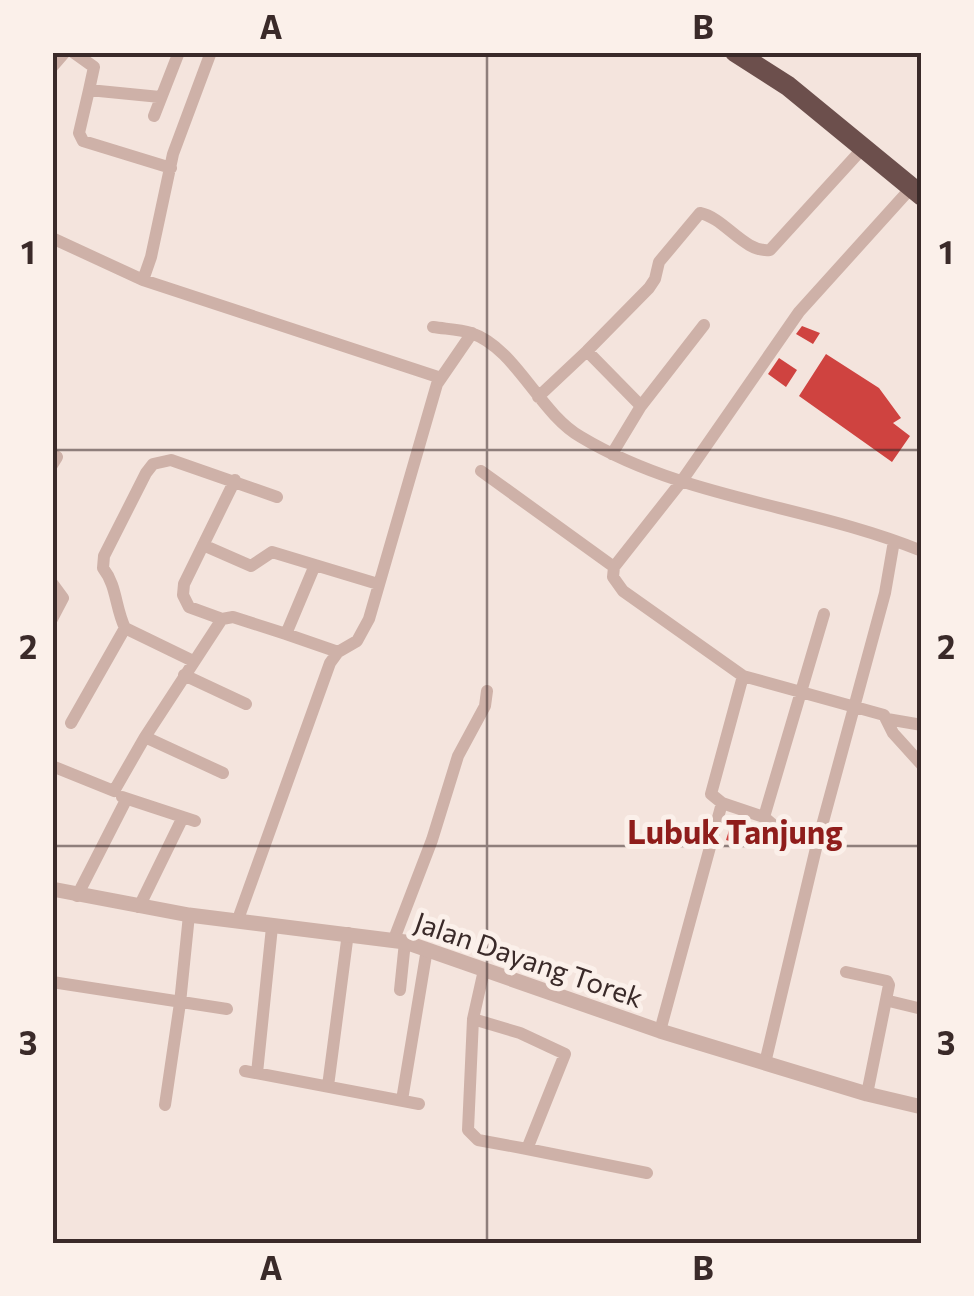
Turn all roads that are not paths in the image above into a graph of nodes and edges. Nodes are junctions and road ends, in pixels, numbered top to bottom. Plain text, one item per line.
1 (65, 52) edge
2 (73, 52) edge
3 (179, 52) edge
4 (210, 52) edge
5 (735, 52) edge
6 (52, 66) edge
7 (89, 90) junction
8 (160, 97) junction
9 (154, 116) dead end
10 (864, 148) junction
11 (170, 168) junction
12 (916, 192) edge
13 (52, 238) edge
14 (143, 280) junction
15 (704, 325) dead end
16 (433, 326) dead end
17 (472, 333) junction
18 (588, 351) junction
19 (442, 378) junction
20 (538, 397) junction
21 (641, 406) junction
22 (52, 454) edge
23 (612, 454) junction
24 (52, 465) edge
25 (481, 471) dead end
26 (235, 480) junction
27 (682, 482) junction
28 (277, 496) dead end
29 (894, 540) junction
30 (203, 545) junction
31 (919, 545) edge
32 (315, 565) junction
33 (614, 566) junction
34 (52, 583) edge
35 (378, 584) junction
36 (824, 614) dead end
37 (52, 619) edge
38 (222, 619) junction
39 (126, 628) junction
40 (286, 634) junction
41 (338, 652) junction
42 (194, 661) junction
43 (184, 674) junction
44 (743, 676) junction
45 (487, 692) dead end
46 (800, 693) junction
47 (246, 704) dead end
48 (855, 706) junction
49 (887, 719) junction
50 (71, 723) dead end
51 (922, 724) edge
52 (144, 737) junction
53 (922, 765) edge
54 (52, 766) edge
55 (222, 774) dead end
56 (120, 796) junction
57 (722, 803) junction
58 (764, 817) junction
59 (817, 844) junction
60 (52, 889) edge
61 (78, 896) junction
62 (139, 906) junction
63 (189, 916) junction
64 (236, 922) junction
65 (272, 927) junction
66 (348, 932) junction
67 (400, 940) junction
68 (427, 949) junction
69 (484, 970) junction
70 (846, 972) dead end
71 (52, 982) edge
72 (400, 990) dead end
73 (888, 1001) junction
74 (180, 1003) junction
75 (227, 1009) dead end
76 (922, 1009) edge
77 (473, 1018) junction
78 (660, 1031) junction
79 (765, 1063) junction
80 (328, 1086) junction
81 (867, 1094) junction
82 (402, 1100) junction
83 (419, 1104) dead end
84 (165, 1105) dead end
85 (922, 1107) edge
86 (527, 1149) junction
87 (648, 1173) dead end

1 - 6 street
2 - 7 street
3 - 8 street
4 - 11 street
5 - 10 highway
7 - 8 street
7 - 11 street
8 - 9 street
10 - 12 highway
10 - 18 street
11 - 14 street
12 - 27 street
13 - 14 street
14 - 19 street
15 - 21 street
16 - 17 street
17 - 19 street
17 - 20 street
18 - 20 street
18 - 21 street
19 - 35 street
20 - 23 street
21 - 23 street
22 - 24 street
23 - 27 street
25 - 33 street
26 - 28 street
26 - 30 street
26 - 39 street
27 - 29 street
27 - 33 street
29 - 31 street
29 - 48 street
30 - 32 street
30 - 38 street
32 - 35 street
32 - 40 street
33 - 44 street
34 - 37 street
35 - 41 street
36 - 46 street
38 - 40 street
38 - 42 street
39 - 42 street
39 - 50 street
40 - 41 street
41 - 64 street
42 - 43 street
43 - 47 street
43 - 52 street
44 - 46 street
44 - 57 street
45 - 67 street
46 - 48 street
46 - 58 street
48 - 49 street
48 - 59 street
49 - 51 street
49 - 53 street
52 - 55 street
52 - 56 street
54 - 56 street
56 - 61 street
56 - 62 street
57 - 58 street
57 - 78 street
58 - 59 street
59 - 79 street
60 - 61 street, Jalan Dayang Torek
61 - 62 street, Jalan Dayang Torek
62 - 63 street, Jalan Dayang Torek
63 - 64 street, Jalan Dayang Torek
63 - 74 street
64 - 65 street, Jalan Dayang Torek
65 - 66 street, Jalan Dayang Torek
65 - 80 street
66 - 67 street, Jalan Dayang Torek
66 - 80 street
67 - 68 street, Jalan Dayang Torek
67 - 72 street
68 - 69 street, Jalan Dayang Torek
68 - 82 street
69 - 77 street
69 - 78 street, Jalan Dayang Torek
70 - 73 street
71 - 74 street
73 - 76 street
73 - 81 street
74 - 75 street
74 - 84 street
77 - 86 street
77 - 86 street
78 - 79 street, Jalan Dayang Torek
79 - 81 street, Jalan Dayang Torek
80 - 82 street
81 - 85 street, Jalan Dayang Torek
82 - 83 street
86 - 87 street

